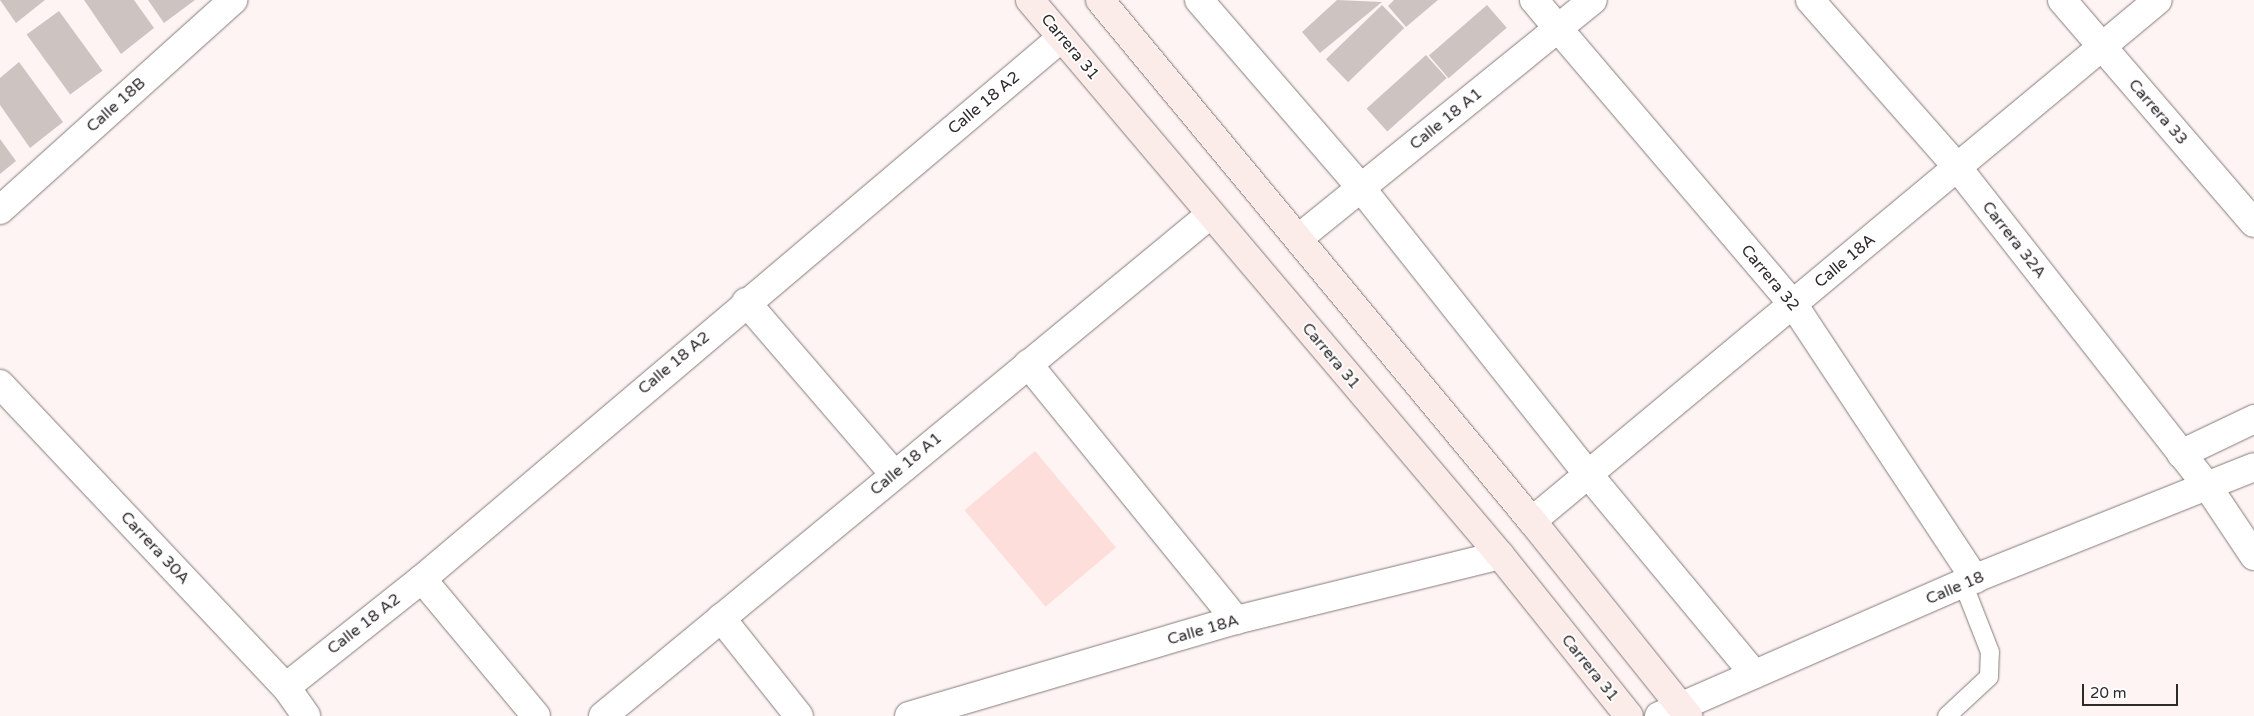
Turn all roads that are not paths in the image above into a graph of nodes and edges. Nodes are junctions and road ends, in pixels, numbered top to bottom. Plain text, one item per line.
1 (233, 0) edge
2 (1030, 0) edge
3 (1100, 0) edge
4 (1199, 0) edge
5 (1534, 0) edge
6 (1593, 0) edge
7 (1810, 0) edge
8 (2062, 0) edge
9 (2158, 0) edge
10 (1558, 28) junction
11 (1061, 38) junction
12 (2102, 47) junction
13 (1957, 167) junction
14 (1361, 188) junction
15 (0, 210) edge
16 (1211, 214) junction
17 (2254, 222) edge
18 (1299, 238) junction
19 (746, 302) junction
20 (1793, 304) junction
21 (1028, 364) junction
22 (0, 384) edge
23 (2254, 419) edge
24 (2181, 454) junction
25 (2254, 467) edge
26 (894, 474) junction
27 (1588, 474) junction
28 (2208, 487) junction
29 (1532, 521) junction
30 (1500, 555) junction
31 (2254, 556) edge
32 (422, 579) junction
33 (1969, 581) junction
34 (721, 618) junction
35 (1236, 620) junction
36 (1754, 674) junction
37 (286, 687) junction
38 (1675, 712) edge
39 (306, 716) edge
40 (536, 716) edge
41 (603, 716) edge
42 (799, 716) edge
43 (909, 716) edge
44 (1629, 716) edge
45 (1947, 716) edge

1 - 15 street, Calle 18B
2 - 11 main road, Carrera 31
3 - 18 main road
4 - 14 street
5 - 10 street, Carrera 32
6 - 10 street, Calle 18 A1
7 - 13 street, Carrera 32A
8 - 12 street, Carrera 33
9 - 12 street, Calle 18A
10 - 14 street, Calle 18 A1
10 - 20 street, Carrera 32
11 - 16 main road, Carrera 31
11 - 19 street, Calle 18 A2
12 - 13 street, Calle 18A
12 - 17 street, Carrera 33
13 - 20 street, Calle 18A
13 - 24 street, Carrera 32A
14 - 18 street, Calle 18 A1
14 - 27 street
16 - 21 street, Calle 18 A1
16 - 30 main road, Carrera 31
18 - 29 main road
19 - 26 street
19 - 32 street, Calle 18 A2
20 - 27 street, Calle 18A
20 - 33 street, Carrera 32
21 - 26 street, Calle 18 A1
21 - 35 street
22 - 37 street, Carrera 30A
23 - 24 street
24 - 28 street, Carrera 32A
25 - 28 street, Calle 18
26 - 34 street, Calle 18 A1
27 - 29 street, Calle 18A
27 - 36 street
28 - 31 street
28 - 33 street, Calle 18
29 - 38 main road
30 - 35 street, Calle 18A
30 - 44 main road, Carrera 31
32 - 37 street, Calle 18 A2
32 - 40 street
33 - 36 street, Calle 18
33 - 45 lane
34 - 41 street, Calle 18 A1
34 - 42 street
35 - 43 street, Calle 18A
36 - 38 street, Calle 18
37 - 39 street, Carrera 30A

